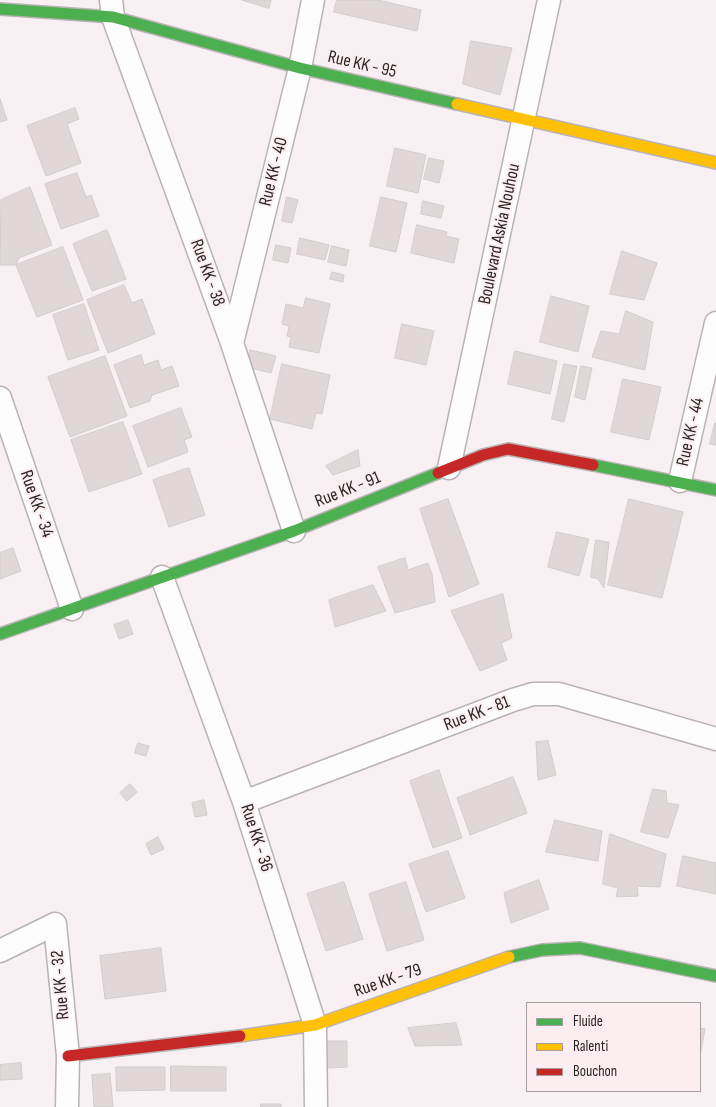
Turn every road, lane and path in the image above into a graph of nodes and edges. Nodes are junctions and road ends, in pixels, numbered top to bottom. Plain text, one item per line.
1 (313, 0) edge
2 (549, 0) edge
3 (112, 8) edge
4 (0, 9) edge
5 (300, 68) junction
6 (525, 120) junction
7 (716, 163) edge
8 (716, 323) edge
9 (232, 343) junction
10 (0, 398) edge
11 (449, 468) junction
12 (680, 481) junction
13 (716, 490) edge
14 (294, 531) junction
15 (162, 577) junction
16 (72, 608) junction
17 (0, 634) edge
18 (716, 739) edge
19 (244, 802) junction
20 (0, 951) edge
21 (716, 976) edge
22 (315, 1025) junction
23 (68, 1056) junction
24 (67, 1107) edge
25 (316, 1107) edge

1 - 5 street, Rue KK - 40
2 - 6 street, Boulevard Askia Nouhou
3 - 4 street, Rue KK - 95
3 - 5 street, Rue KK - 95
3 - 9 street, Rue KK - 38
5 - 6 street, Rue KK - 95
5 - 9 street, Rue KK - 40
6 - 7 street, Rue KK - 95
6 - 11 street, Boulevard Askia Nouhou
8 - 12 street, Rue KK - 44
9 - 14 street, Rue KK - 38
10 - 16 street, Rue KK - 34
11 - 12 street, Rue KK - 91
11 - 14 street, Rue KK - 91
12 - 13 street, Rue KK - 91
14 - 15 street, Rue KK - 91
15 - 16 street, Rue KK - 91
15 - 19 street, Rue KK - 36
16 - 17 street, Rue KK - 91
18 - 19 street, Rue KK - 81
19 - 22 street, Rue KK - 36
20 - 23 street, Rue KK - 32
21 - 22 street, Rue KK - 79
22 - 23 street, Rue KK - 79
22 - 25 street, Rue KK - 36
23 - 24 street, Rue KK - 32

